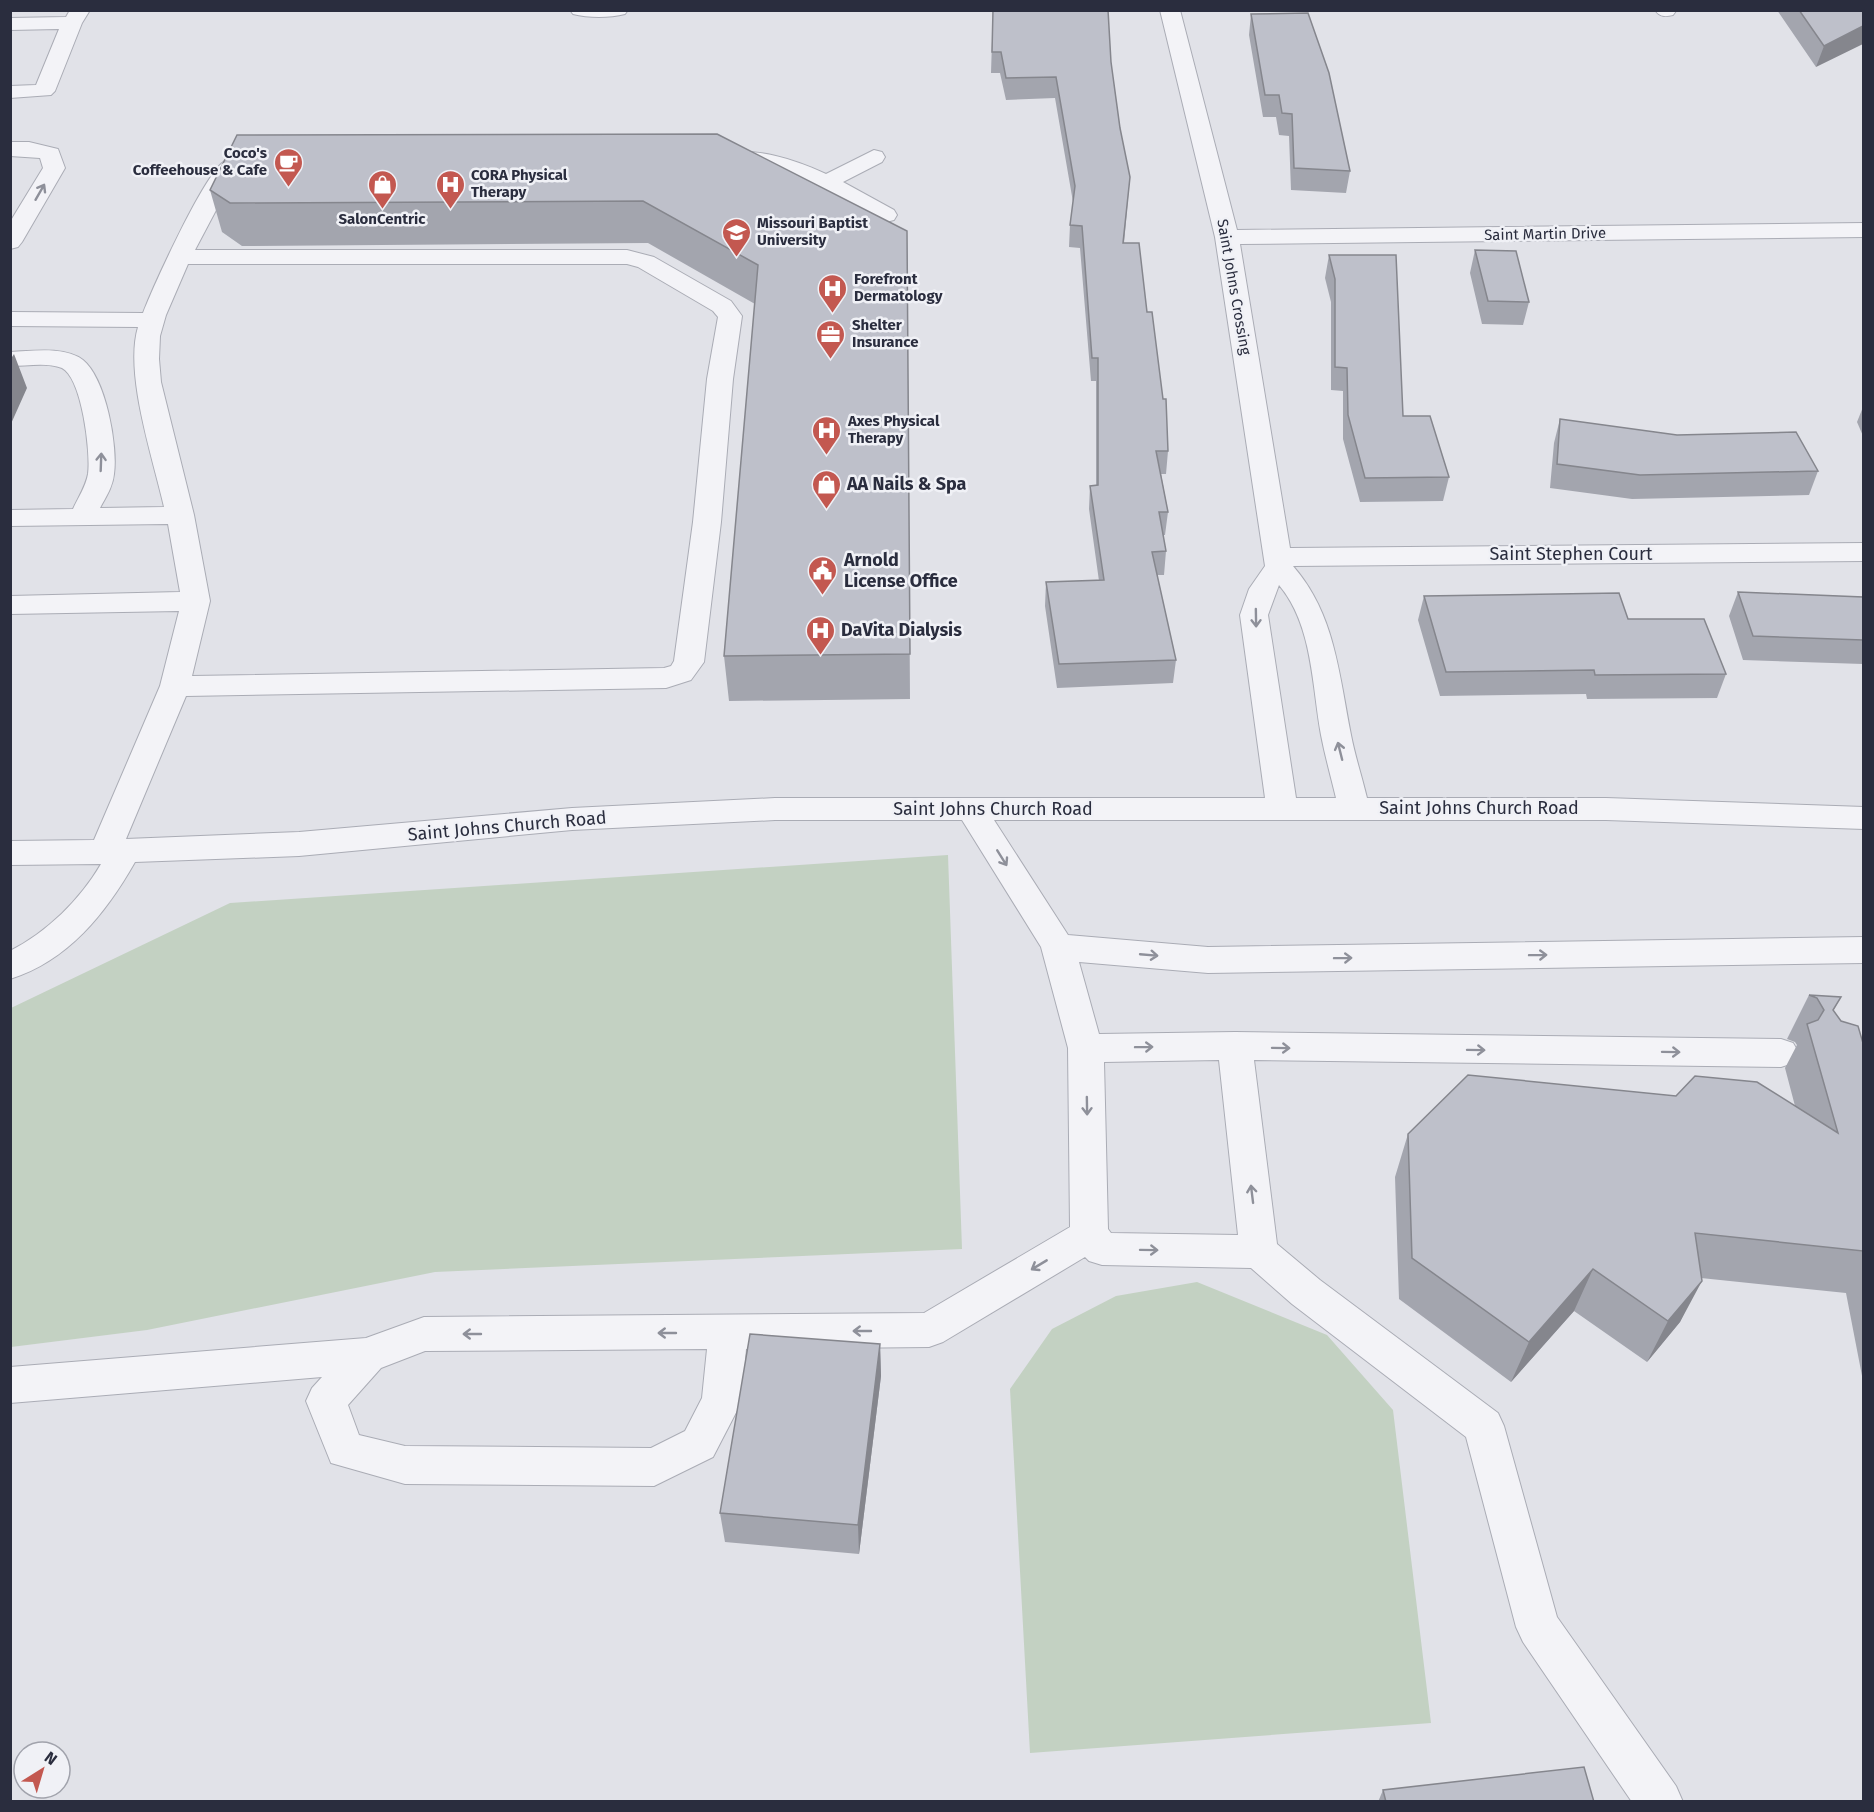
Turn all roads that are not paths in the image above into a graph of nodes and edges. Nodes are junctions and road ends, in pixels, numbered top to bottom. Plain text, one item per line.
1 (580, 10) edge
2 (618, 10) edge
3 (1170, 10) edge
4 (76, 17) edge
5 (10, 24) edge
6 (10, 93) edge
7 (10, 149) edge
8 (874, 158) dead end
9 (712, 159) edge
10 (262, 161) edge
11 (827, 182) junction
12 (886, 215) dead end
13 (1863, 230) edge
14 (1227, 237) junction
15 (10, 242) edge
16 (182, 257) junction
17 (10, 319) edge
18 (154, 320) junction
19 (10, 359) edge
20 (180, 514) junction
21 (83, 517) junction
22 (10, 518) edge
23 (1863, 552) edge
24 (1279, 562) junction
25 (196, 601) junction
26 (10, 605) edge
27 (175, 686) junction
28 (1354, 807) junction
29 (1282, 808) junction
30 (971, 809) junction
31 (1862, 821) edge
32 (10, 853) edge
33 (114, 853) junction
34 (1057, 945) junction
35 (1863, 951) edge
36 (10, 966) edge
37 (1235, 1046) junction
38 (1086, 1048) junction
39 (1781, 1053) dead end
40 (1089, 1235) junction
41 (1259, 1252) junction
42 (728, 1332) junction
43 (367, 1356) junction
44 (10, 1385) edge
45 (1660, 1802) edge

1 - 2 street
3 - 14 street, Saint Johns Crossing
4 - 5 street
4 - 6 street
15 -> 7 street
8 - 11 street
9 - 11 street
10 - 16 street
11 - 12 street
13 - 14 street, Saint Martin Drive
14 - 24 street, Saint Johns Crossing
16 - 18 street
16 - 27 street
17 - 18 street
18 - 20 street
21 -> 19 street
20 - 21 street
20 - 25 street
21 - 22 street
23 - 24 street, Saint Stephen Court
28 -> 24 street
24 -> 29 street
25 - 26 street
25 - 27 street
27 - 33 street
28 - 29 street, Saint Johns Church Road
28 - 31 street, Saint Johns Church Road
29 - 30 street, Saint Johns Church Road
30 - 33 street, Saint Johns Church Road
30 -> 34 street
32 - 33 street, Saint Johns Church Road
33 - 36 street
34 -> 35 street
34 - 38 street
38 -> 37 street
37 -> 39 street
41 -> 37 street
38 -> 40 street
40 -> 41 street
40 -> 42 street
41 - 45 street
42 -> 43 street
42 - 43 street
43 - 44 street

